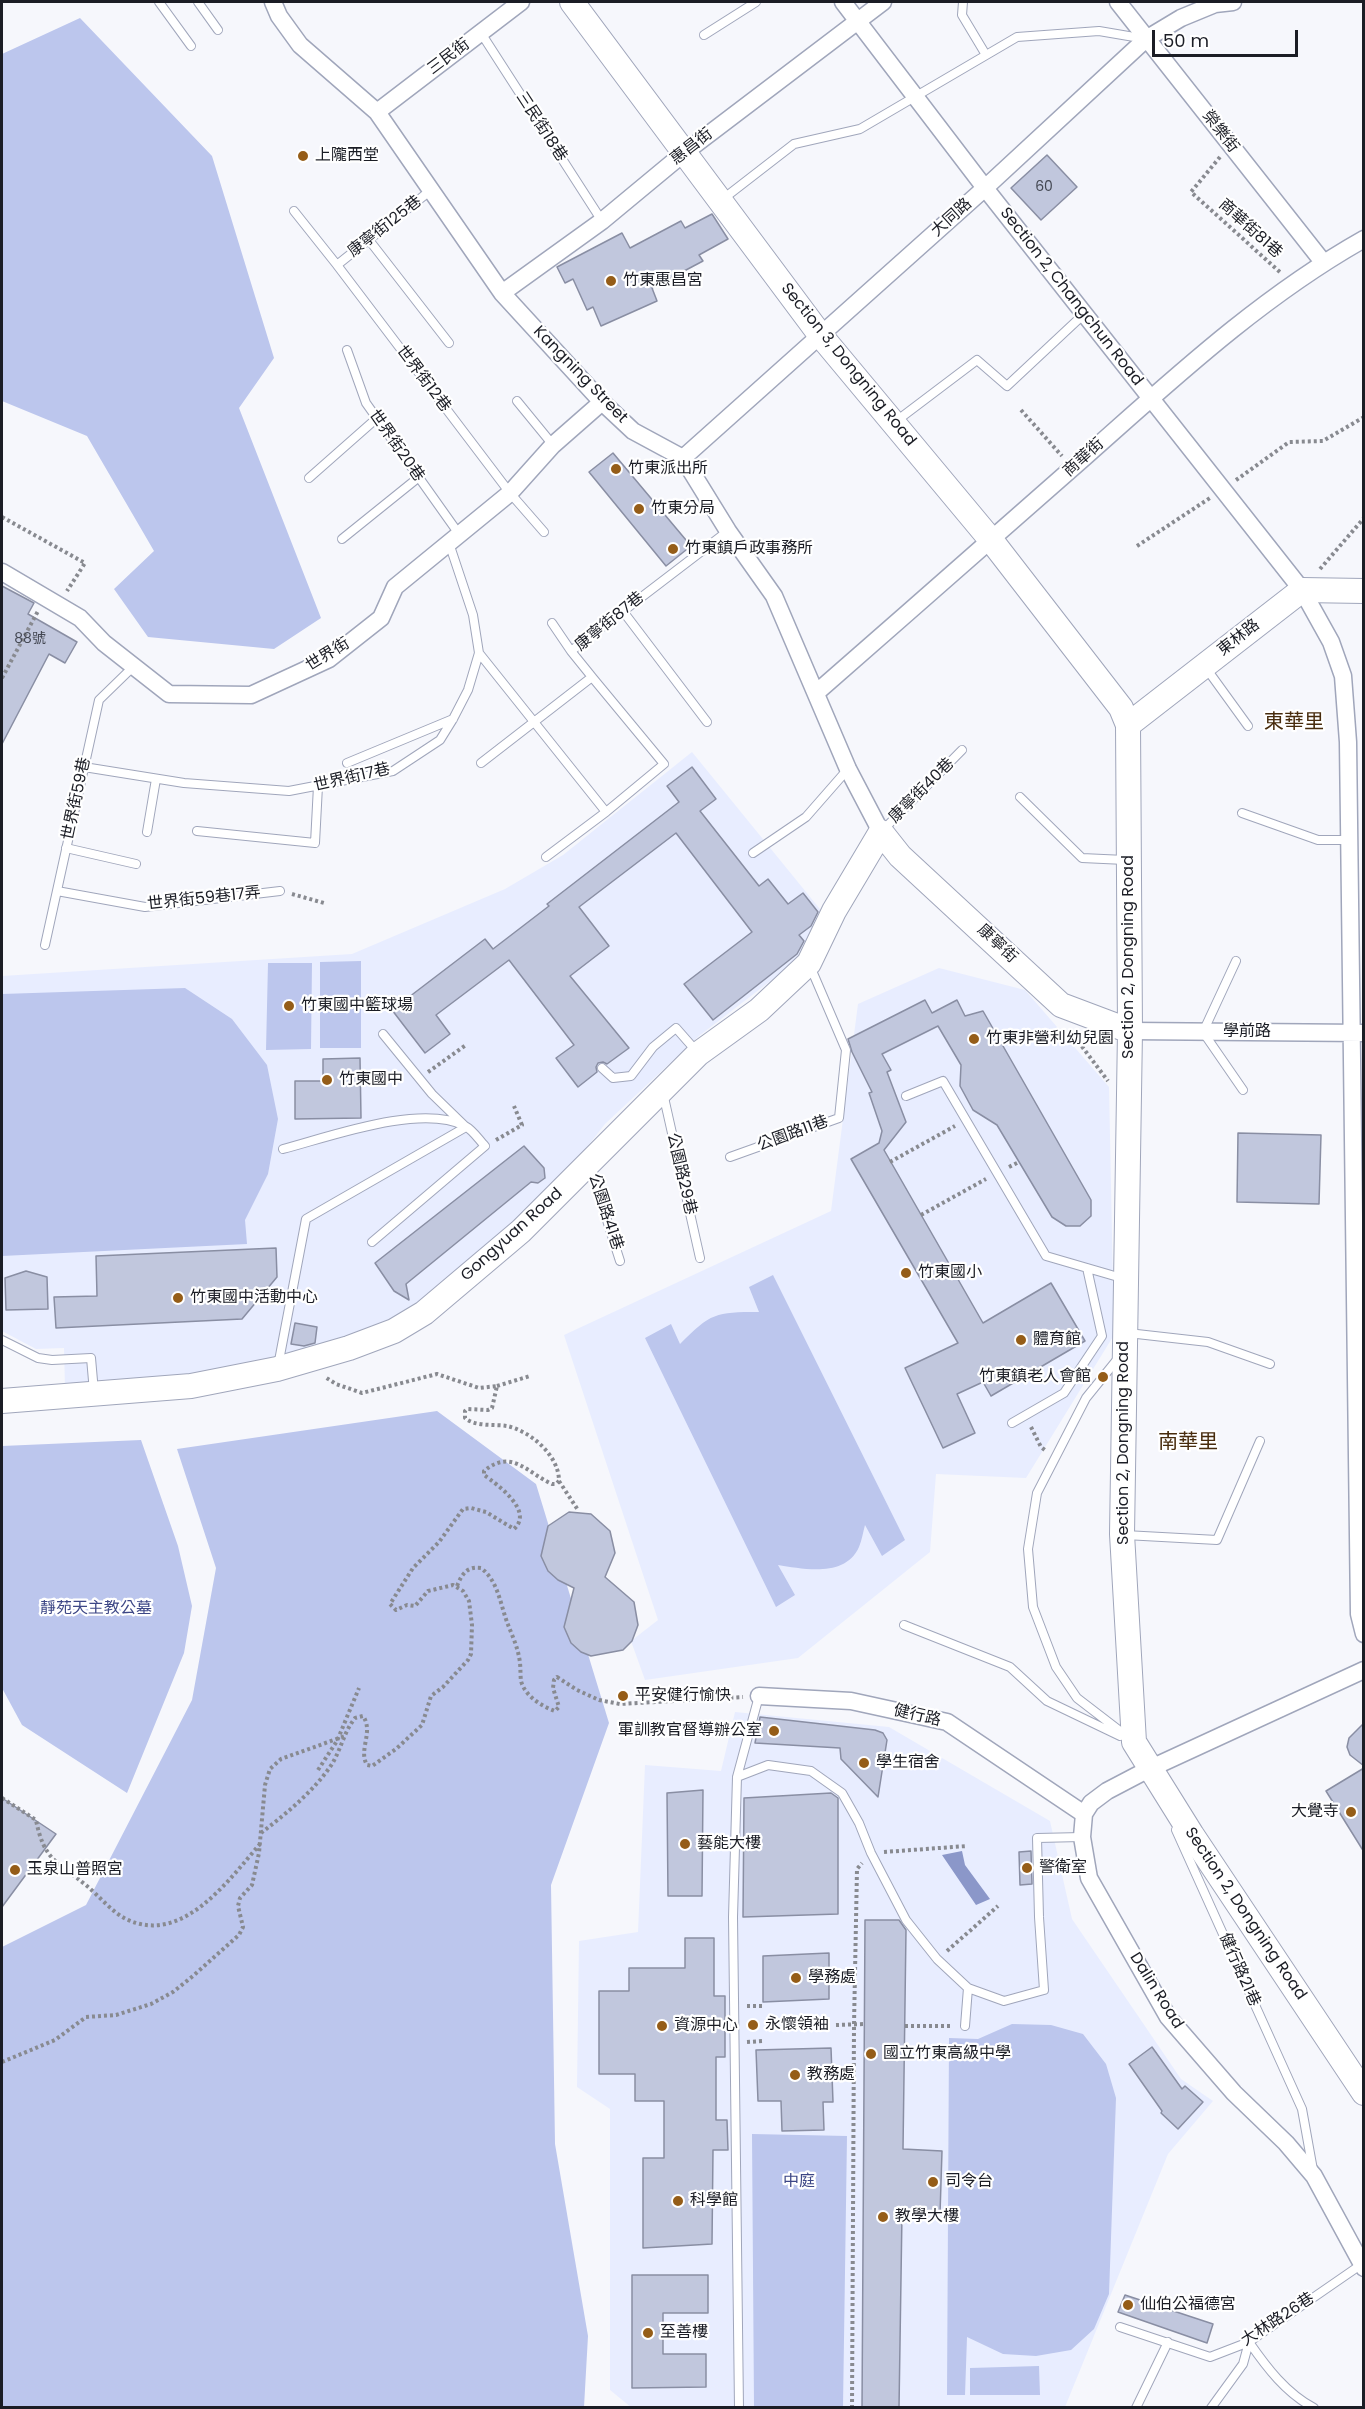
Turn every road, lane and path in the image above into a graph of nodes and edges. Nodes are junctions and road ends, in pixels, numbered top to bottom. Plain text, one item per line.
1 (159, 2) edge
2 (198, 2) edge
3 (273, 2) edge
4 (521, 2) edge
5 (572, 2) edge
6 (756, 2) edge
7 (843, 2) edge
8 (883, 2) edge
9 (963, 2) edge
10 (1118, 2) edge
11 (1233, 2) edge
12 (858, 22) junction
13 (218, 30) dead end
14 (481, 33) junction
15 (704, 35) dead end
16 (1146, 39) junction
17 (191, 46) dead end
18 (987, 55) junction
19 (915, 96) junction
20 (377, 112) junction
21 (1230, 144) junction
22 (684, 153) junction
23 (985, 188) junction
24 (432, 190) junction
25 (721, 202) junction
26 (294, 211) dead end
27 (602, 221) junction
28 (1364, 239) edge
29 (369, 240) junction
30 (1323, 262) junction
31 (337, 265) junction
32 (1293, 284) junction
33 (502, 293) junction
34 (1084, 314) junction
35 (821, 336) junction
36 (449, 343) dead end
37 (347, 350) dead end
38 (1151, 398) junction
39 (517, 400) dead end
40 (602, 402) junction
41 (1021, 410) dead end
42 (1364, 417) edge
43 (377, 418) junction
44 (894, 423) junction
45 (552, 445) junction
46 (684, 458) junction
47 (1073, 468) junction
48 (419, 477) junction
49 (309, 478) dead end
50 (1223, 489) junction
51 (510, 493) junction
52 (2, 517) edge
53 (1364, 518) edge
54 (728, 531) junction
55 (544, 532) dead end
56 (454, 538) junction
57 (342, 539) dead end
58 (992, 540) junction
59 (1137, 546) dead end
60 (2, 572) edge
61 (1302, 590) junction
62 (1364, 591) edge
63 (52, 601) junction
64 (622, 610) junction
65 (552, 623) dead end
66 (571, 651) junction
67 (479, 653) junction
68 (134, 666) junction
69 (1204, 666) junction
70 (592, 677) junction
71 (2, 678) edge
72 (816, 693) junction
73 (453, 719) junction
74 (534, 721) junction
75 (707, 722) dead end
76 (1128, 725) junction
77 (1248, 726) dead end
78 (962, 750) dead end
79 (347, 763) dead end
80 (481, 763) dead end
81 (84, 767) junction
82 (849, 769) junction
83 (156, 779) junction
84 (318, 786) junction
85 (1020, 796) dead end
86 (606, 812) junction
87 (1242, 813) dead end
88 (197, 831) dead end
89 (147, 832) dead end
90 (881, 832) junction
91 (1349, 840) junction
92 (66, 848) junction
93 (753, 853) dead end
94 (546, 857) dead end
95 (1129, 860) junction
96 (136, 864) dead end
97 (57, 891) junction
98 (280, 891) joint
99 (324, 903) dead end
100 (45, 945) dead end
101 (1236, 961) dead end
102 (809, 963) junction
103 (1067, 1026) dead end
104 (1130, 1031) junction
105 (1203, 1032) junction
106 (1357, 1033) edge
107 (383, 1034) dead end
108 (466, 1045) dead end
109 (698, 1053) junction
110 (602, 1068) dead end
111 (419, 1078) junction
112 (1113, 1087) dead end
113 (662, 1090) junction
114 (1243, 1090) dead end
115 (906, 1096) dead end
116 (514, 1106) dead end
117 (966, 1120) junction
118 (466, 1127) junction
119 (485, 1146) junction
120 (283, 1149) dead end
121 (730, 1157) dead end
122 (890, 1162) dead end
123 (1019, 1162) dead end
124 (589, 1164) junction
125 (996, 1174) junction
126 (921, 1215) dead end
127 (372, 1242) dead end
128 (700, 1258) dead end
129 (621, 1261) dead end
130 (1087, 1268) junction
131 (1125, 1279) junction
132 (2, 1340) edge
133 (1124, 1342) junction
134 (1360, 1349) edge
135 (312, 1359) junction
136 (1270, 1364) dead end
137 (277, 1369) junction
138 (530, 1376) dead end
139 (497, 1386) junction
140 (94, 1392) junction
141 (2, 1401) edge
142 (1025, 1415) junction
143 (1012, 1423) dead end
144 (1260, 1441) dead end
145 (1054, 1457) junction
146 (559, 1480) junction
147 (578, 1510) dead end
148 (1122, 1534) junction
149 (457, 1586) junction
150 (904, 1625) dead end
151 (1364, 1634) edge
152 (1364, 1670) edge
153 (359, 1688) dead end
154 (759, 1696) junction
155 (342, 1736) junction
156 (1134, 1742) junction
157 (1149, 1769) junction
158 (318, 1770) dead end
159 (737, 1777) junction
160 (2, 1798) edge
161 (1084, 1814) junction
162 (261, 1833) junction
163 (1082, 1837) junction
164 (260, 1844) junction
165 (967, 1846) dead end
166 (871, 1853) junction
167 (998, 1906) dead end
168 (937, 1959) junction
169 (968, 1988) junction
170 (865, 2024) dead end
171 (836, 2025) dead end
172 (854, 2025) junction
173 (905, 2026) dead end
174 (965, 2026) joint
175 (2, 2062) edge
176 (1363, 2090) edge
177 (1314, 2176) junction
178 (1363, 2266) edge
179 (1120, 2327) dead end
180 (1168, 2342) junction
181 (1249, 2342) junction
182 (739, 2408) edge
183 (852, 2408) edge
184 (1136, 2408) edge
185 (1211, 2408) edge
186 (1314, 2408) edge

1 - 17 lane
2 - 13 lane
3 - 20 street, Kangning Street
4 - 14 street, 三民街
5 - 22 main road, Section 3, Dongning Road
6 - 15 lane
7 - 12 street, Section 2, Changchun Road
8 - 12 street, 惠昌街
9 - 18 lane
10 - 16 street, 榮樂街
11 - 16 street, 大同路
12 - 19 street, Section 2, Changchun Road
12 - 22 street, 惠昌街
14 - 20 street, 三民街
14 - 27 lane, 三民街18巷
16 - 18 lane
16 - 21 street, 榮樂街
16 - 23 street, 大同路
18 - 19 lane
19 - 23 street, Section 2, Changchun Road
19 - 25 lane
20 - 24 street, Kangning Street
21 - 30 street, 榮樂街
21 - 32 path, 商華街81巷
22 - 25 main road, Section 3, Dongning Road
22 - 27 street, 惠昌街
23 - 34 street, Section 2, Changchun Road
23 - 35 street, 大同路
24 - 29 lane, 康寧街125巷
24 - 33 street, Kangning Street
25 - 35 main road, Section 3, Dongning Road
26 - 31 lane, 康寧街125巷
27 - 33 street, 惠昌街
28 - 30 street, 商華街
29 - 31 lane, 康寧街125巷
29 - 36 lane
30 - 32 street, 商華街
31 - 51 lane, 世界街12巷
32 - 38 street, 商華街
33 - 40 street, Kangning Street
34 - 38 street, Section 2, Changchun Road
34 - 44 lane
35 - 44 main road, Section 3, Dongning Road
35 - 46 street, 大同路
37 - 43 lane, 世界街20巷
38 - 47 street, 商華街
38 - 50 street, Section 2, Changchun Road
39 - 45 lane
40 - 45 street, 世界街
40 - 46 street, Kangning Street
41 - 47 path
42 - 50 path
43 - 48 lane, 世界街20巷
43 - 49 lane
44 - 58 main road, Section 3, Dongning Road
45 - 51 street, 世界街
46 - 54 street
47 - 58 street, 商華街
48 - 56 lane, 世界街20巷
48 - 57 lane
50 - 59 path
50 - 61 street, Section 2, Changchun Road
51 - 55 lane, 世界街12巷
51 - 56 street, 世界街
52 - 63 path
53 - 61 path
54 - 64 lane, 康寧街87巷
54 - 72 street
56 - 67 lane, 世界街17巷
56 - 68 street, 世界街
58 - 72 street, 商華街
58 - 76 main road, Section 3, Dongning Road
60 - 63 street, 世界街
61 - 62 main road
61 - 69 main road, 東林路
61 - 91 street, Section 2, Changchun Road
63 - 68 street, 世界街
63 - 71 path
64 - 66 lane, 康寧街87巷
64 - 75 lane
65 - 66 lane
66 - 70 lane, 康寧街87巷
67 - 73 lane, 世界街17巷
67 - 74 lane
68 - 81 lane, 世界街59巷
69 - 76 main road, 東林路
69 - 77 lane
70 - 74 lane, 康寧街87巷
70 - 86 lane
72 - 82 street
73 - 79 lane
73 - 84 lane, 世界街17巷
74 - 80 lane, 康寧街87巷
74 - 86 lane
76 - 95 main road, Section 2, Dongning Road
78 - 90 lane, 康寧街40巷
81 - 83 lane, 世界街17巷
81 - 92 lane, 世界街59巷
82 - 90 street
82 - 93 lane
83 - 84 lane, 世界街17巷
83 - 89 lane
84 - 88 lane
85 - 95 lane
86 - 94 lane
87 - 91 lane
90 - 102 main road, Gongyuan Road
90 - 104 main road, 康寧街
91 - 106 street, Section 2, Changchun Road
92 - 96 lane
92 - 97 lane, 世界街59巷
95 - 104 main road, Section 2, Dongning Road
97 - 98 lane, 世界街59巷17弄
97 - 100 lane, 世界街59巷
98 - 99 path
101 - 105 lane
102 - 109 main road, Gongyuan Road
102 - 121 lane, 公園路11巷
103 - 112 path
104 - 105 street, 學前路
104 - 131 main road, Section 2, Dongning Road
105 - 106 street, 學前路
105 - 114 lane
106 - 134 street, Section 2, Changchun Road
107 - 111 lane
108 - 111 path
109 - 110 lane
109 - 113 main road, Gongyuan Road
111 - 118 lane
113 - 124 main road, Gongyuan Road
113 - 128 lane, 公園路29巷
115 - 117 lane
116 - 119 path
117 - 122 path
117 - 125 lane
118 - 119 lane
118 - 120 lane
118 - 137 lane
119 - 127 lane
123 - 125 path
124 - 129 lane, 公園路41巷
124 - 135 main road, Gongyuan Road
125 - 126 path
125 - 130 lane
130 - 131 lane
130 - 142 lane
131 - 133 main road, Section 2, Dongning Road
132 - 140 lane
133 - 136 lane
133 - 145 lane
133 - 148 main road, Section 2, Dongning Road
134 - 151 street, Section 2, Changchun Road
135 - 137 main road, Gongyuan Road
135 - 139 path
137 - 140 main road, Gongyuan Road
138 - 139 path
139 - 146 path
140 - 141 main road, Gongyuan Road
142 - 143 lane
142 - 145 path
144 - 148 lane
145 - 156 lane
146 - 147 path
146 - 149 path
148 - 156 main road, Section 2, Dongning Road
149 - 154 path
149 - 155 path
150 - 156 lane
152 - 157 street
153 - 155 path
154 - 159 lane
154 - 161 street, 健行路
155 - 158 path
155 - 162 path
155 - 162 path
156 - 157 main road, Section 2, Dongning Road
157 - 161 street
157 - 176 main road, Section 2, Dongning Road
157 - 177 lane, 健行路21巷
159 - 166 lane
159 - 182 lane
160 - 164 path
161 - 163 street, Dalin Road
162 - 164 path
163 - 169 lane
163 - 177 street, Dalin Road
164 - 175 path
165 - 166 path
166 - 168 lane
166 - 172 path
167 - 168 path
168 - 169 lane
169 - 174 lane
170 - 172 path
171 - 172 path
172 - 183 path
173 - 174 path
177 - 178 street, Dalin Road
178 - 181 lane, 大林路26巷
179 - 180 lane, 大林路26巷
180 - 181 lane, 大林路26巷
180 - 184 lane
181 - 185 lane
181 - 186 lane

